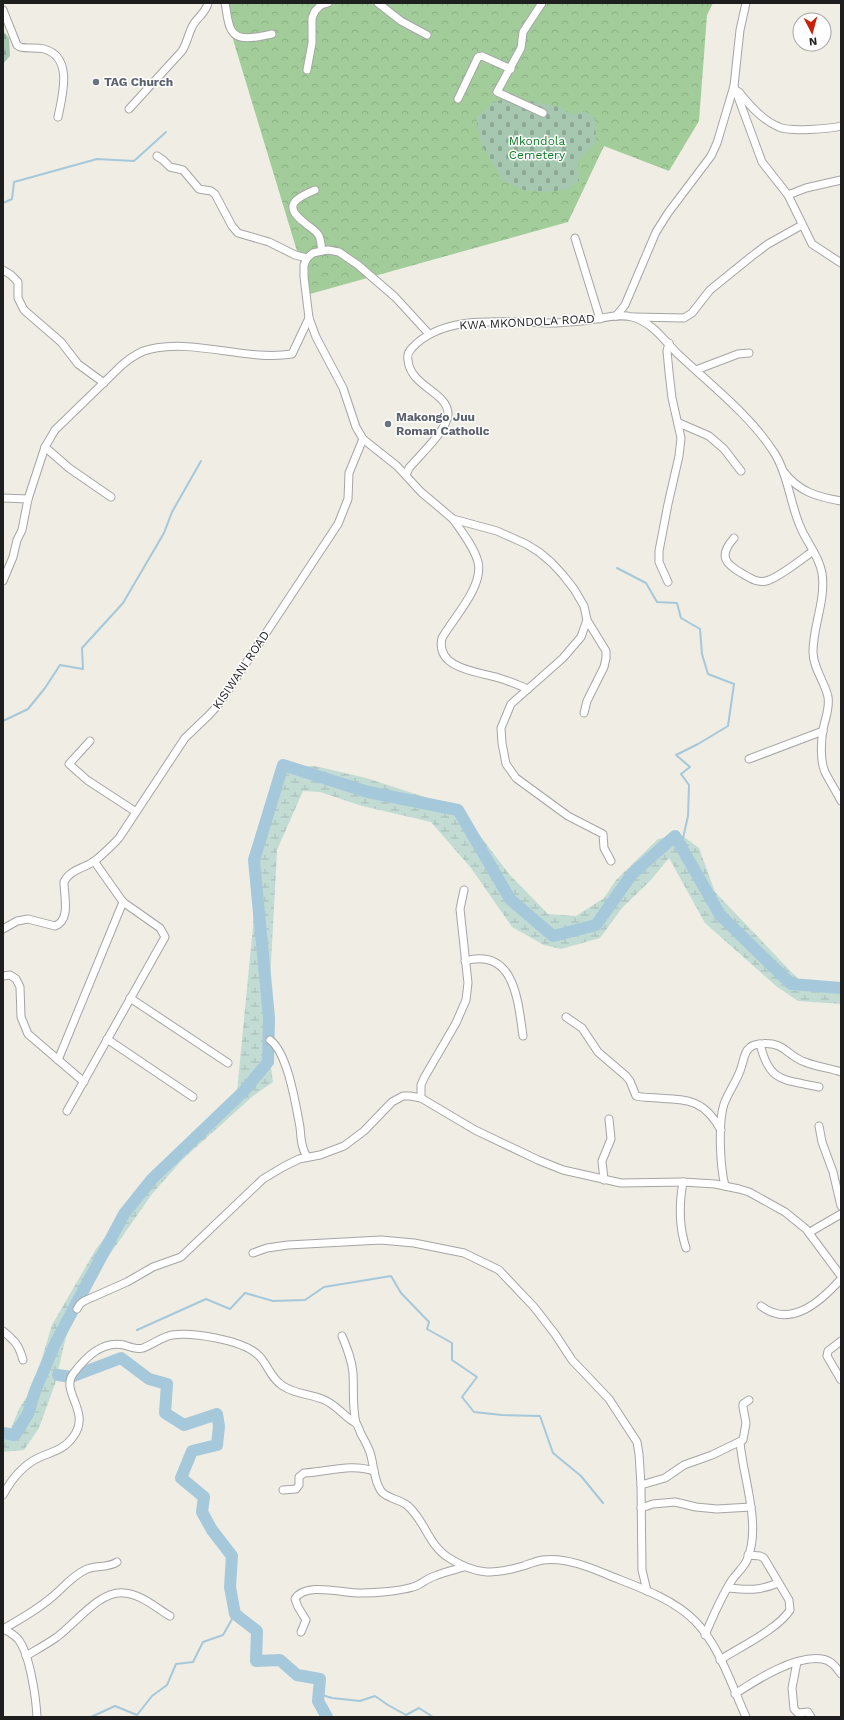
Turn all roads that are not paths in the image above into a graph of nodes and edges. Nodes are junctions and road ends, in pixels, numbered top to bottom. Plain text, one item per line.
1 (208, 3) edge
2 (225, 3) edge
3 (328, 3) edge
4 (378, 3) edge
5 (542, 3) edge
6 (746, 3) edge
7 (3, 10) edge
8 (272, 34) dead end
9 (427, 35) dead end
10 (511, 68) junction
11 (307, 70) dead end
12 (734, 86) junction
13 (458, 99) dead end
14 (129, 109) dead end
15 (543, 113) dead end
16 (58, 117) dead end
17 (841, 126) edge
18 (157, 156) dead end
19 (841, 180) edge
20 (315, 190) dead end
21 (788, 195) junction
22 (802, 225) junction
23 (575, 238) dead end
24 (322, 251) junction
25 (307, 258) junction
26 (841, 263) edge
27 (3, 270) edge
28 (616, 316) junction
29 (631, 317) junction
30 (309, 318) junction
31 (600, 318) junction
32 (429, 334) junction
33 (669, 343) junction
34 (749, 353) dead end
35 (696, 370) junction
36 (104, 383) junction
37 (679, 423) junction
38 (363, 439) junction
39 (45, 447) junction
40 (782, 469) junction
41 (741, 471) dead end
42 (406, 475) junction
43 (111, 497) dead end
44 (3, 498) edge
45 (28, 499) junction
46 (841, 502) edge
47 (453, 519) junction
48 (734, 538) dead end
49 (813, 551) junction
50 (3, 580) edge
51 (668, 582) dead end
52 (587, 620) junction
53 (528, 689) junction
54 (584, 713) dead end
55 (823, 730) junction
56 (90, 741) dead end
57 (749, 759) dead end
58 (841, 801) edge
59 (136, 812) junction
60 (94, 861) junction
61 (611, 861) dead end
62 (464, 890) dead end
63 (123, 902) junction
64 (3, 929) edge
65 (465, 961) junction
66 (3, 976) edge
67 (130, 998) junction
68 (566, 1017) dead end
69 (523, 1036) dead end
70 (108, 1039) junction
71 (270, 1040) dead end
72 (760, 1044) junction
73 (58, 1060) junction
74 (228, 1063) dead end
75 (841, 1072) edge
76 (84, 1082) junction
77 (819, 1087) dead end
78 (193, 1097) dead end
79 (421, 1098) junction
80 (67, 1111) dead end
81 (609, 1119) dead end
82 (820, 1126) dead end
83 (721, 1130) junction
84 (307, 1157) junction
85 (604, 1180) junction
86 (683, 1182) junction
87 (725, 1186) junction
88 (841, 1206) edge
89 (841, 1214) edge
90 (810, 1232) junction
91 (686, 1248) dead end
92 (253, 1253) dead end
93 (841, 1276) edge
94 (841, 1279) edge
95 (761, 1306) dead end
96 (77, 1309) dead end
97 (3, 1332) edge
98 (342, 1336) dead end
99 (841, 1341) edge
100 (23, 1360) dead end
101 (841, 1380) edge
102 (749, 1400) dead end
103 (356, 1423) junction
104 (740, 1442) junction
105 (374, 1471) junction
106 (641, 1485) junction
107 (283, 1490) dead end
108 (3, 1495) edge
109 (751, 1507) junction
110 (641, 1508) junction
111 (748, 1555) junction
112 (117, 1562) dead end
113 (464, 1567) junction
114 (778, 1583) junction
115 (728, 1588) junction
116 (646, 1591) junction
117 (170, 1616) dead end
118 (3, 1629) edge
119 (301, 1632) dead end
120 (705, 1635) junction
121 (26, 1656) junction
122 (720, 1660) junction
123 (797, 1662) junction
124 (841, 1674) edge
125 (735, 1694) junction
126 (37, 1717) edge
127 (746, 1717) edge
128 (811, 1717) edge

1 - 14 street
2 - 8 street
3 - 11 street
4 - 9 street
5 - 10 street
6 - 12 street
7 - 16 street
10 - 13 street
10 - 15 street
12 - 17 street
12 - 21 street
12 - 28 street
18 - 25 street
19 - 21 street
20 - 24 street
21 - 22 street
22 - 26 street
22 - 29 street, KWA MKONDOLA ROAD
23 - 31 street
24 - 25 street
24 - 32 street
25 - 30 street
27 - 36 street
28 - 29 street, KWA MKONDOLA ROAD
28 - 31 street, KWA MKONDOLA ROAD
29 - 33 street
30 - 36 street
30 - 38 street
31 - 32 street, KWA MKONDOLA ROAD
32 - 42 street, KWA MKONDOLA ROAD
33 - 35 street
33 - 37 street
34 - 35 street
35 - 40 street
36 - 39 street
37 - 41 street
37 - 51 street
38 - 42 street
38 - 59 street, KISIWANI ROAD
39 - 43 street
39 - 45 street
40 - 46 street
40 - 49 street
42 - 47 street
44 - 45 street
45 - 50 street
47 - 52 street
47 - 53 street
48 - 49 street
49 - 55 street
52 - 53 street
52 - 54 street
53 - 61 street
55 - 57 street
55 - 58 street
56 - 59 street
59 - 60 street, KISIWANI ROAD
60 - 63 street
60 - 64 street, KISIWANI ROAD
62 - 65 street
63 - 67 street
63 - 73 street
65 - 69 street
65 - 79 street
66 - 73 street
67 - 70 street
67 - 74 street
68 - 83 street
70 - 76 street
70 - 78 street
71 - 84 street
72 - 75 street
72 - 77 street
72 - 83 street
73 - 76 street
76 - 80 street
79 - 84 street
79 - 85 street
81 - 85 street
82 - 88 street
83 - 87 street
84 - 96 street
85 - 86 street
86 - 87 street
86 - 91 street
87 - 90 street
89 - 90 street
90 - 93 street
92 - 106 street
94 - 95 street
97 - 100 street
98 - 103 street
99 - 101 street
102 - 104 street
103 - 105 street
103 - 108 street
104 - 106 street
104 - 109 street
105 - 107 street
105 - 113 street
106 - 110 street
109 - 110 street
109 - 111 street
110 - 116 street
111 - 114 street
111 - 115 street
112 - 118 street
113 - 116 street
113 - 119 street
114 - 115 street
114 - 122 street
115 - 120 street
116 - 120 street
117 - 121 street
118 - 121 street
120 - 122 street
121 - 126 street
122 - 125 street
123 - 124 street
123 - 125 street
123 - 128 street
125 - 127 street

